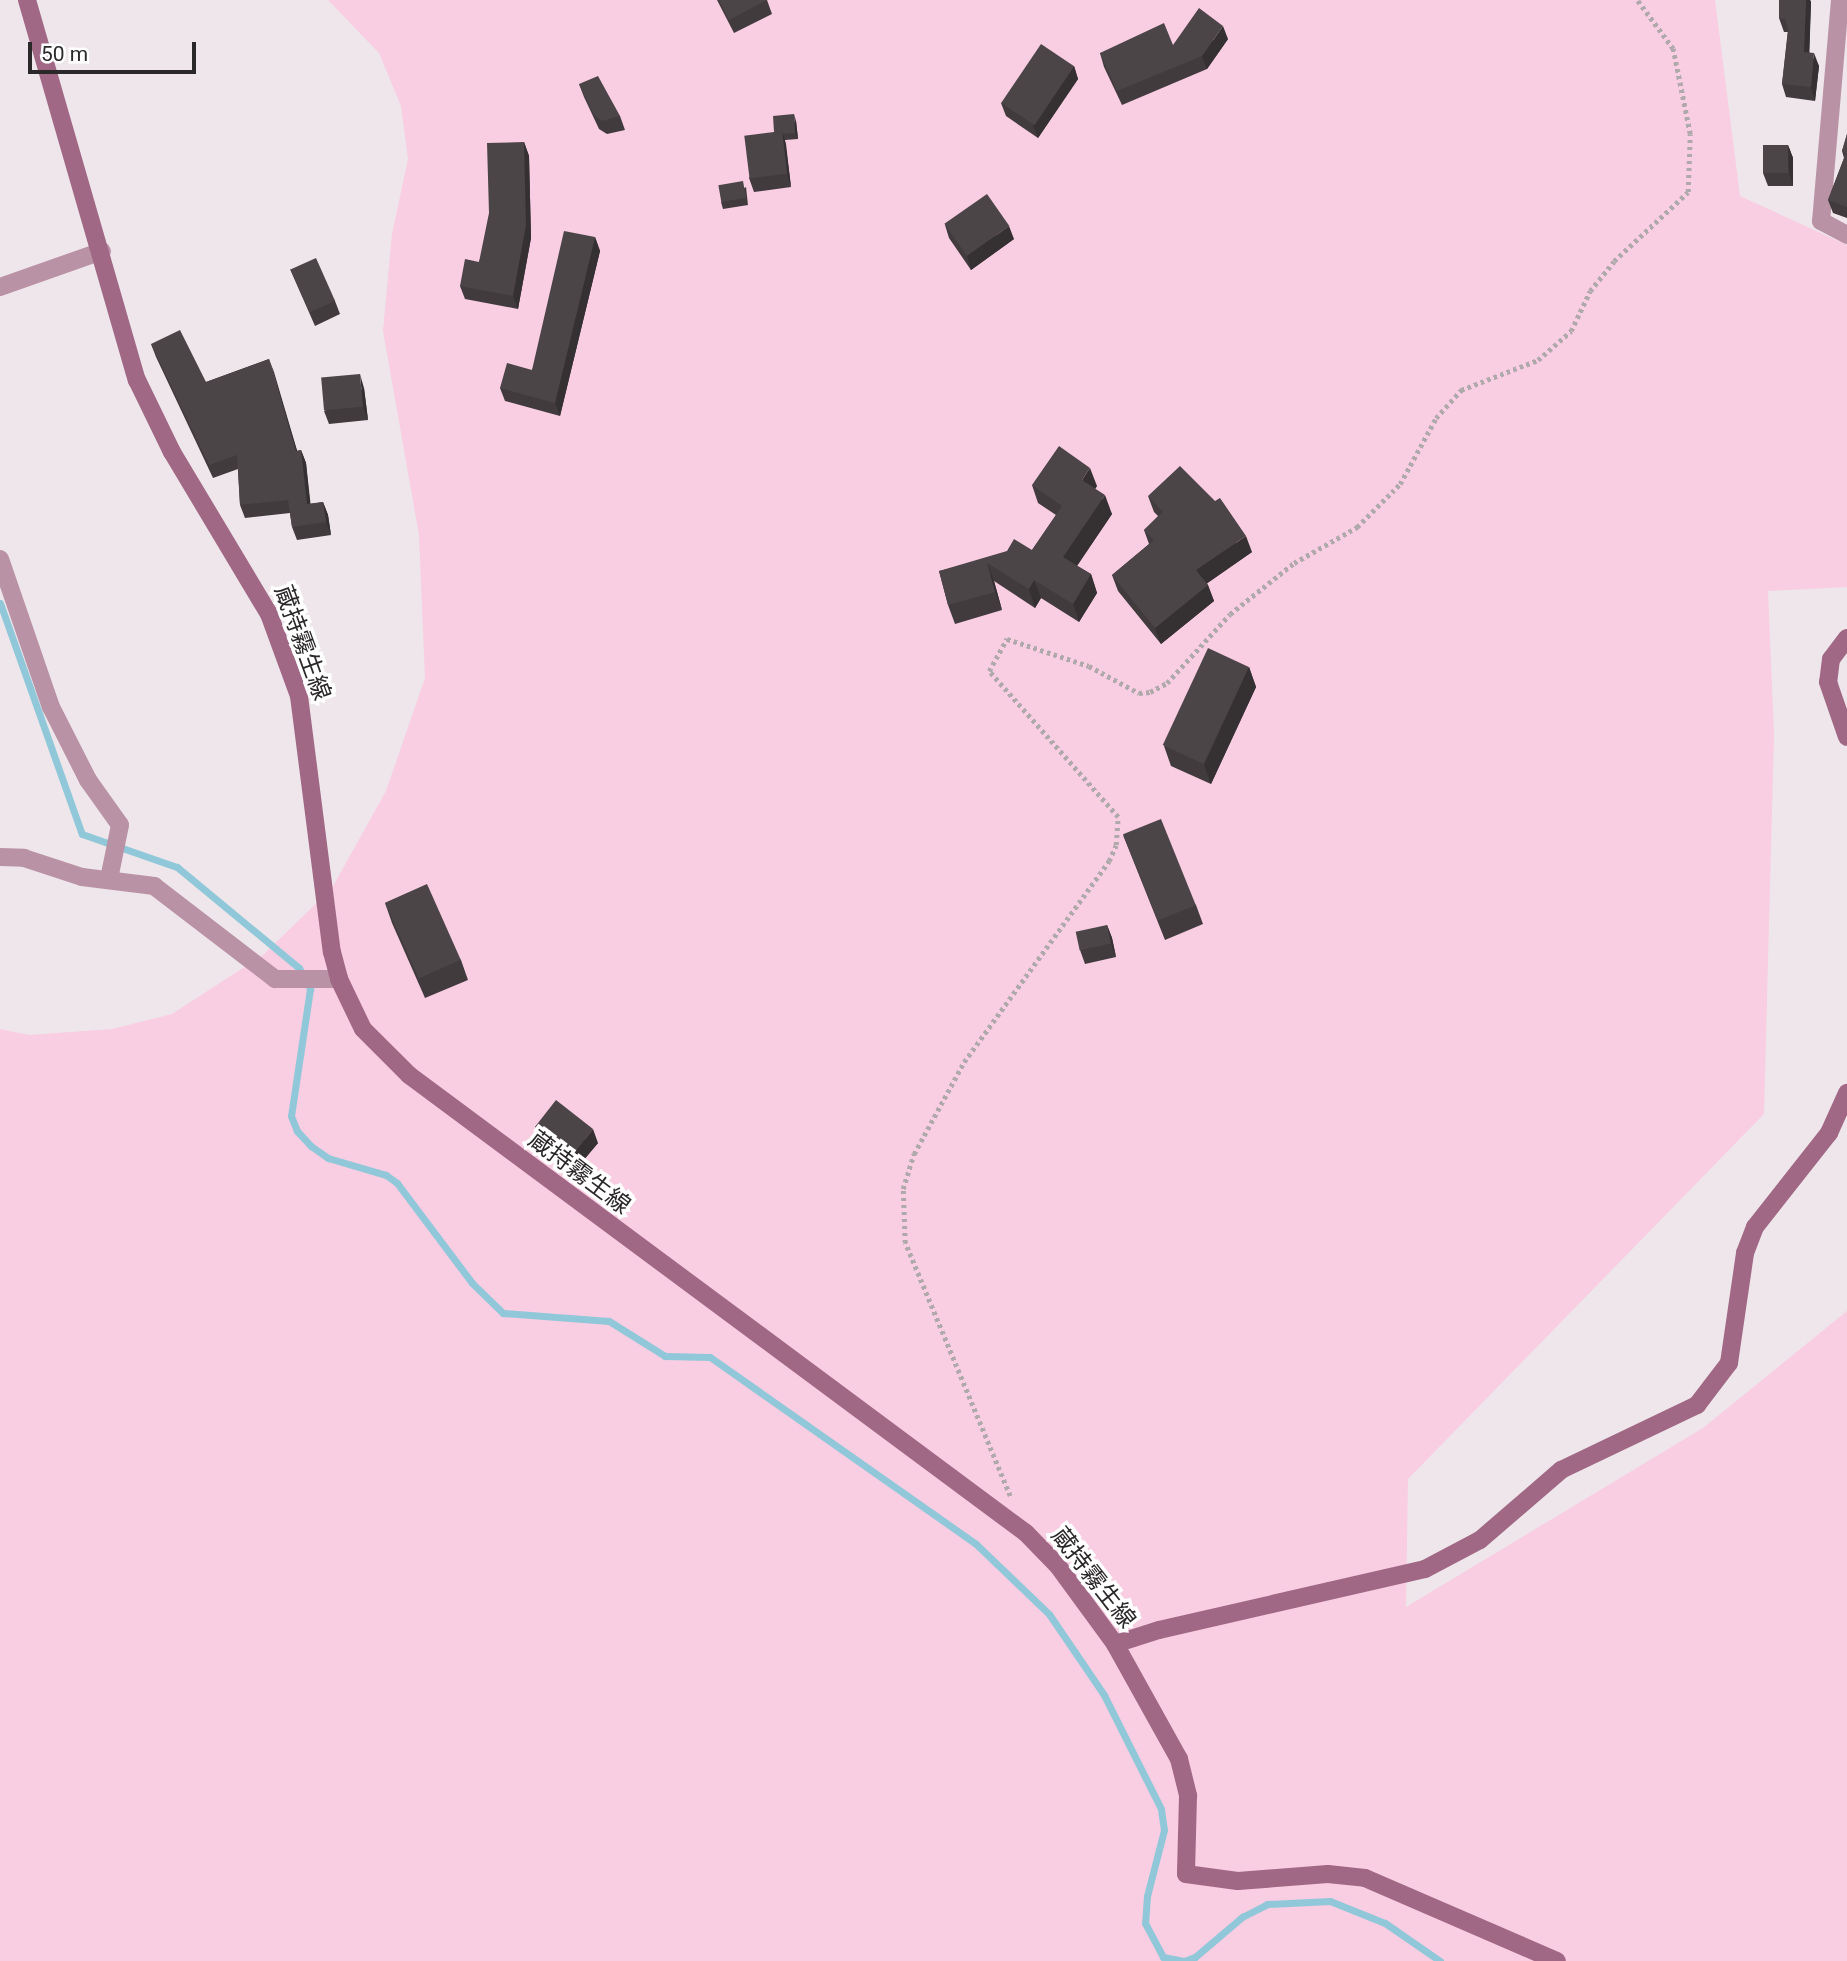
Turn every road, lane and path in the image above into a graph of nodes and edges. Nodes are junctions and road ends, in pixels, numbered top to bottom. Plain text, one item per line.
1 (27, 0) edge
2 (1637, 0) edge
3 (1840, 0) edge
4 (1841, 83) edge
5 (1847, 235) edge
6 (102, 251) junction
7 (0, 287) edge
8 (0, 559) edge
9 (1847, 638) edge
10 (1847, 737) edge
11 (0, 857) edge
12 (111, 871) junction
13 (332, 979) junction
14 (1847, 1093) edge
15 (1026, 1533) junction
16 (1115, 1644) junction
17 (1557, 1961) edge

1 - 6 main road, 蔵持霧生線
2 - 15 path
3 - 4 street
4 - 5 street
6 - 7 street
6 - 13 main road, 蔵持霧生線
8 - 12 street
9 - 10 main road
11 - 12 street
12 - 13 street
13 - 15 main road, 蔵持霧生線
14 - 16 main road
15 - 16 main road, 蔵持霧生線
16 - 17 main road, 蔵持霧生線

